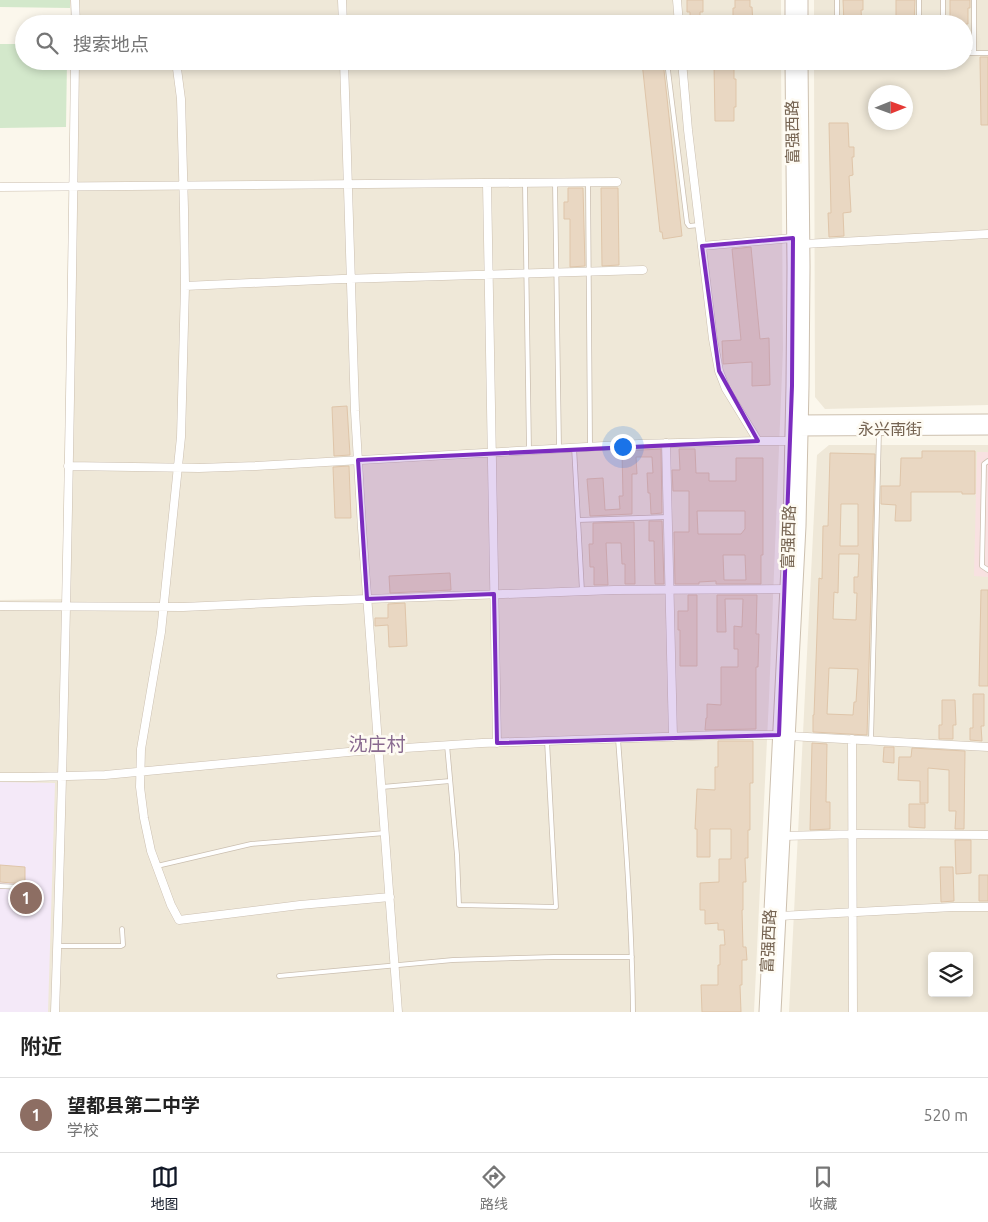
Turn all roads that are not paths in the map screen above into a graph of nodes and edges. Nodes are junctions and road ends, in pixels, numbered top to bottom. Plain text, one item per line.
1 (75, 0) edge
2 (342, 0) edge
3 (676, 0) edge
4 (790, 0) edge
5 (802, 0) edge
6 (837, 0) edge
7 (919, 0) edge
8 (943, 0) edge
9 (974, 0) edge
10 (76, 15) edge
11 (342, 15) edge
12 (678, 15) edge
13 (791, 15) edge
14 (802, 15) edge
15 (837, 15) edge
16 (919, 15) edge
17 (943, 15) edge
18 (974, 53) joint
19 (988, 53) edge
20 (75, 70) edge
21 (177, 70) edge
22 (344, 70) edge
23 (668, 70) edge
24 (683, 70) edge
25 (791, 70) edge
26 (802, 70) edge
27 (555, 182) junction
28 (588, 182) junction
29 (617, 182) dead end
30 (487, 183) junction
31 (525, 183) junction
32 (348, 184) junction
33 (183, 185) junction
34 (73, 186) junction
35 (0, 187) edge
36 (700, 225) junction
37 (988, 234) edge
38 (793, 238) junction
39 (804, 244) junction
40 (702, 246) junction
41 (643, 270) dead end
42 (589, 272) junction
43 (556, 273) junction
44 (526, 274) junction
45 (489, 275) junction
46 (351, 279) junction
47 (185, 286) junction
48 (988, 420) edge
49 (796, 429) junction
50 (879, 429) junction
51 (988, 429) edge
52 (758, 441) junction
53 (666, 443) junction
54 (590, 446) junction
55 (574, 447) junction
56 (560, 448) junction
57 (529, 450) junction
58 (492, 452) junction
59 (358, 460) junction
60 (988, 461) edge
61 (68, 466) junction
62 (178, 468) junction
63 (668, 517) junction
64 (578, 520) junction
65 (988, 570) edge
66 (786, 589) junction
67 (670, 590) junction
68 (582, 591) junction
69 (494, 594) junction
70 (368, 599) junction
71 (0, 606) edge
72 (66, 606) junction
73 (163, 607) junction
74 (784, 735) junction
75 (672, 737) junction
76 (618, 739) junction
77 (852, 739) junction
78 (871, 740) junction
79 (548, 741) junction
80 (496, 743) junction
81 (447, 745) junction
82 (988, 747) edge
83 (379, 750) junction
84 (140, 772) junction
85 (62, 776) junction
86 (0, 777) edge
87 (450, 781) junction
88 (382, 787) junction
89 (385, 832) junction
90 (853, 834) junction
91 (988, 835) edge
92 (784, 836) junction
93 (157, 866) junction
94 (0, 886) edge
95 (20, 887) dead end
96 (390, 897) junction
97 (988, 906) edge
98 (853, 912) junction
99 (780, 916) junction
100 (122, 929) dead end
101 (57, 946) junction
102 (632, 957) junction
103 (395, 966) junction
104 (279, 976) dead end
105 (55, 1012) edge
106 (398, 1012) edge
107 (633, 1012) edge
108 (765, 1012) edge
109 (775, 1012) edge
110 (853, 1012) edge

1 - 10 street
2 - 11 street
3 - 12 street
4 - 13 main road
5 - 14 main road
6 - 15 lane
7 - 16 lane
8 - 17 lane
9 - 18 lane
18 - 19 lane
20 - 34 street
21 - 33 street
22 - 32 street
23 - 36 lane
24 - 36 street
25 - 38 main road, 富强西路
26 - 39 main road, 富强西路
27 - 28 street
27 - 31 street
27 - 43 lane
28 - 29 street
28 - 42 lane
30 - 31 street
30 - 32 street
30 - 45 street
31 - 44 lane
32 - 33 street
32 - 46 street
33 - 34 street
33 - 47 street
34 - 35 street
34 - 61 street
36 - 40 street
37 - 39 street
38 - 40 street
38 - 49 main road, 富强西路
39 - 49 main road, 富强西路
40 - 52 street
41 - 42 street
42 - 43 street
42 - 54 lane
43 - 44 street
43 - 56 lane
44 - 45 street
44 - 57 lane
45 - 46 street
45 - 58 street
46 - 47 street
46 - 59 street
47 - 62 street
48 - 49 main road, 永兴南街
49 - 50 main road, 永兴南街
49 - 52 street
49 - 66 main road, 富强西路
49 - 74 main road, 富强西路
50 - 51 main road, 永兴南街
50 - 78 lane
52 - 53 street
53 - 54 street
53 - 63 street
54 - 55 street
55 - 56 street
55 - 64 lane
56 - 57 street
57 - 58 street
58 - 59 street
58 - 69 street
59 - 62 street
59 - 70 street
60 - 65 lane
61 - 62 street
61 - 72 street
62 - 73 street
63 - 64 lane
63 - 67 street
64 - 68 lane
66 - 67 street
66 - 74 main road, 富强西路
67 - 68 street
67 - 75 street
68 - 69 street
69 - 70 street
69 - 80 street
70 - 73 street
70 - 83 street
71 - 72 street
72 - 73 street
72 - 85 street
73 - 84 street
74 - 75 street
74 - 77 street
74 - 92 main road, 富强西路
74 - 108 main road, 富强西路
75 - 76 street
76 - 79 street
76 - 102 lane
77 - 78 street
77 - 90 street
78 - 82 street
79 - 80 street
79 - 87 lane
80 - 81 street
81 - 83 street
81 - 87 lane
83 - 84 street
83 - 88 street
84 - 85 street
84 - 93 street
85 - 86 street
85 - 101 street
87 - 88 lane
88 - 89 street
89 - 93 lane
89 - 96 street
90 - 91 street
90 - 92 street
90 - 98 street
92 - 99 main road, 富强西路
93 - 96 street
94 - 95 lane
96 - 103 street
97 - 98 street
98 - 99 street
98 - 110 street
99 - 109 main road, 富强西路
100 - 101 lane
101 - 105 street
102 - 103 lane
102 - 107 lane
103 - 104 lane
103 - 106 street

